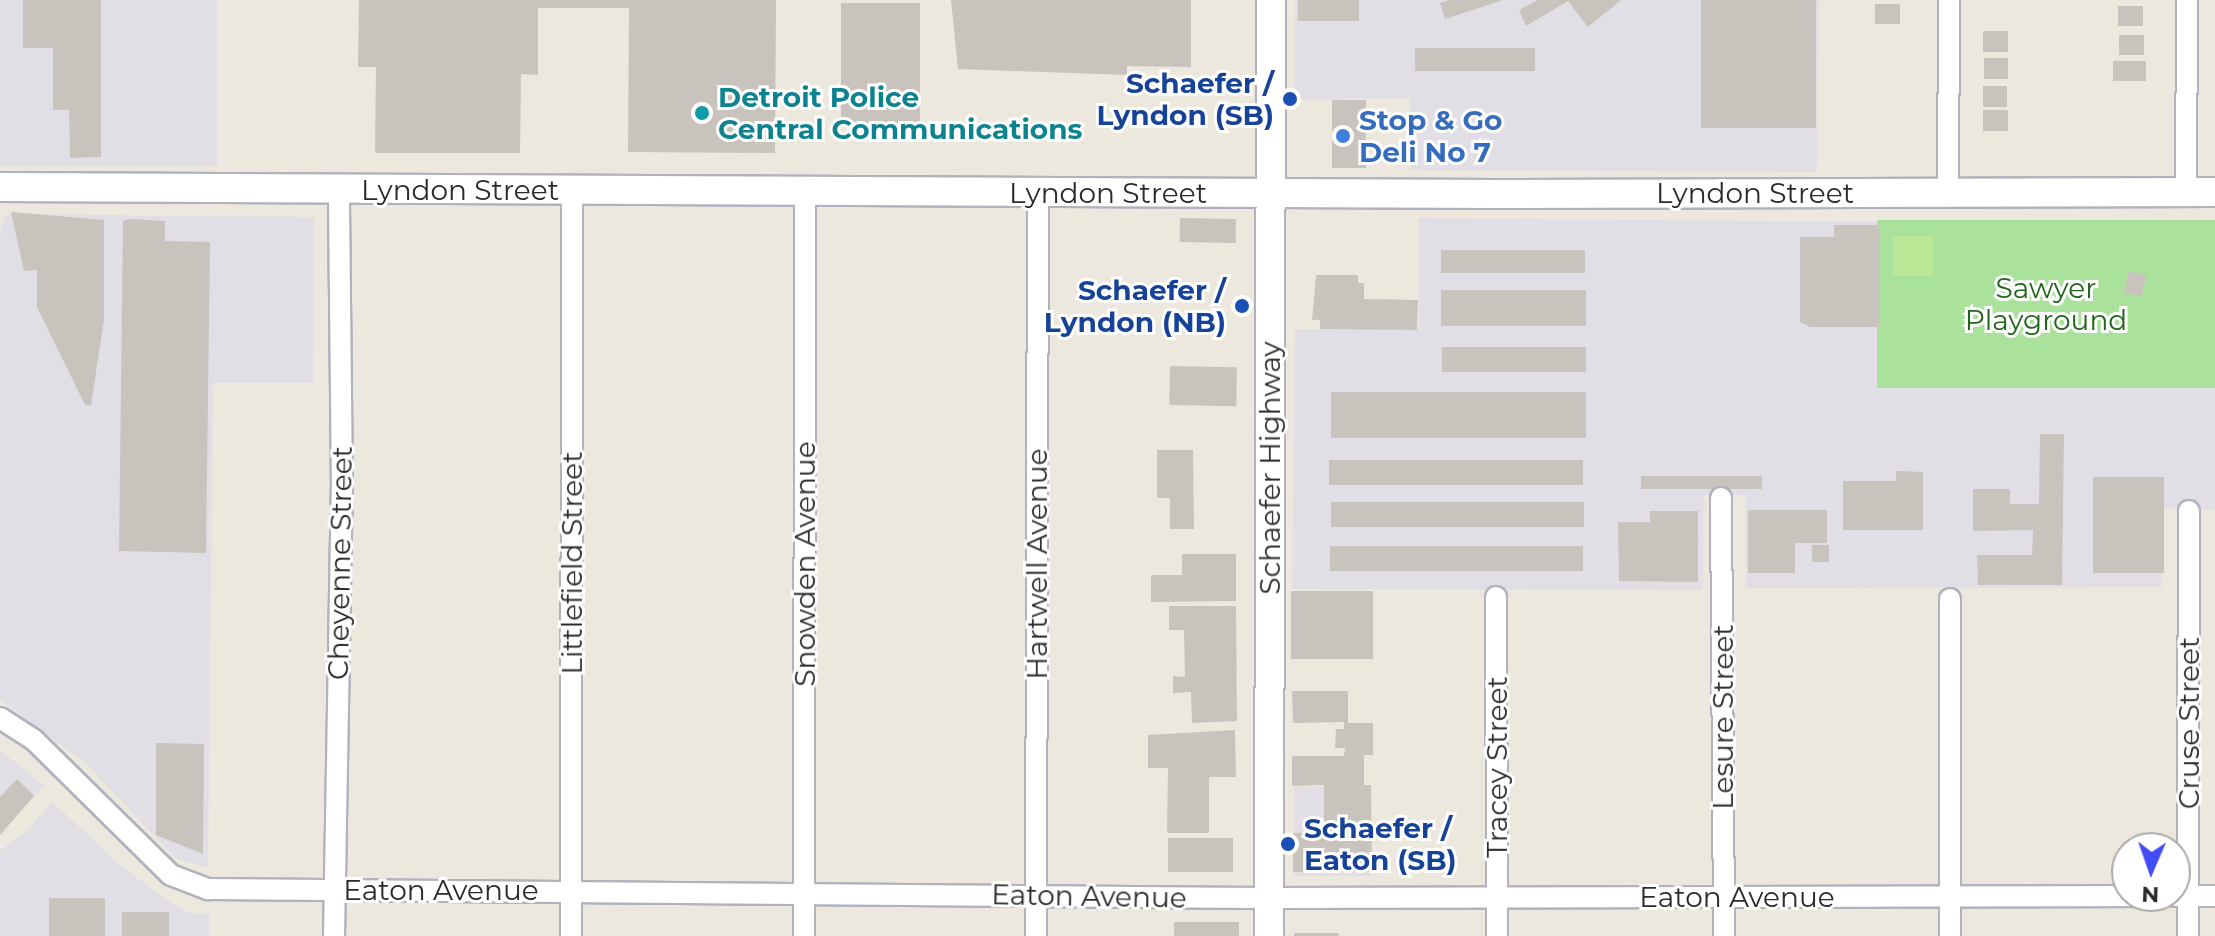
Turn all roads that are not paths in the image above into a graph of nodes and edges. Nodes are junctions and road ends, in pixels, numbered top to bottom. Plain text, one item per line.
1 (1271, 0) edge
2 (1949, 0) edge
3 (2187, 0) edge
4 (0, 187) edge
5 (339, 189) junction
6 (572, 190) junction
7 (805, 191) junction
8 (1038, 192) junction
9 (2186, 192) junction
10 (2215, 192) edge
11 (1948, 193) junction
12 (1270, 194) junction
13 (1721, 498) dead end
14 (2189, 511) dead end
15 (1496, 597) dead end
16 (1950, 599) dead end
17 (0, 718) edge
18 (2183, 832) edge
19 (335, 890) junction
20 (572, 891) junction
21 (804, 893) junction
22 (1036, 895) junction
23 (2111, 896) edge
24 (2191, 896) edge
25 (2215, 896) edge
26 (1724, 897) junction
27 (1951, 897) junction
28 (1269, 898) junction
29 (1498, 898) junction
30 (2184, 912) edge
31 (334, 936) edge
32 (571, 936) edge
33 (804, 936) edge
34 (1036, 936) edge
35 (1269, 936) edge
36 (1497, 936) edge
37 (1724, 936) edge
38 (1950, 936) edge
39 (2188, 936) edge

1 - 12 street, Schaefer Highway
2 - 11 street
3 - 9 street
4 - 5 street, Lyndon Street
5 - 6 street, Lyndon Street
5 - 19 street, Cheyenne Street
6 - 7 street, Lyndon Street
6 - 20 street, Littlefield Street
7 - 8 street, Lyndon Street
7 - 21 street, Snowden Avenue
8 - 12 street, Lyndon Street
8 - 22 street, Hartwell Avenue
9 - 10 street, Lyndon Street
9 - 11 street, Lyndon Street
11 - 12 street, Lyndon Street
12 - 28 street, Schaefer Highway
13 - 26 street, Lesure Street
14 - 18 street, Cruse Street
15 - 29 street, Tracey Street
16 - 27 street
17 - 19 street, Eaton Avenue
19 - 20 street, Eaton Avenue
19 - 31 street, Cheyenne Street
20 - 21 street, Eaton Avenue
20 - 32 street, Littlefield Street
21 - 22 street, Eaton Avenue
21 - 33 street, Snowden Avenue
22 - 28 street, Eaton Avenue
22 - 34 street, Hartwell Avenue
23 - 27 street, Eaton Avenue
24 - 25 street
26 - 27 street, Eaton Avenue
26 - 29 street, Eaton Avenue
26 - 37 street, Lesure Street
27 - 38 street
28 - 29 street, Eaton Avenue
28 - 35 street, Schaefer Highway
29 - 36 street, Tracey Street
30 - 39 street, Cruse Street

